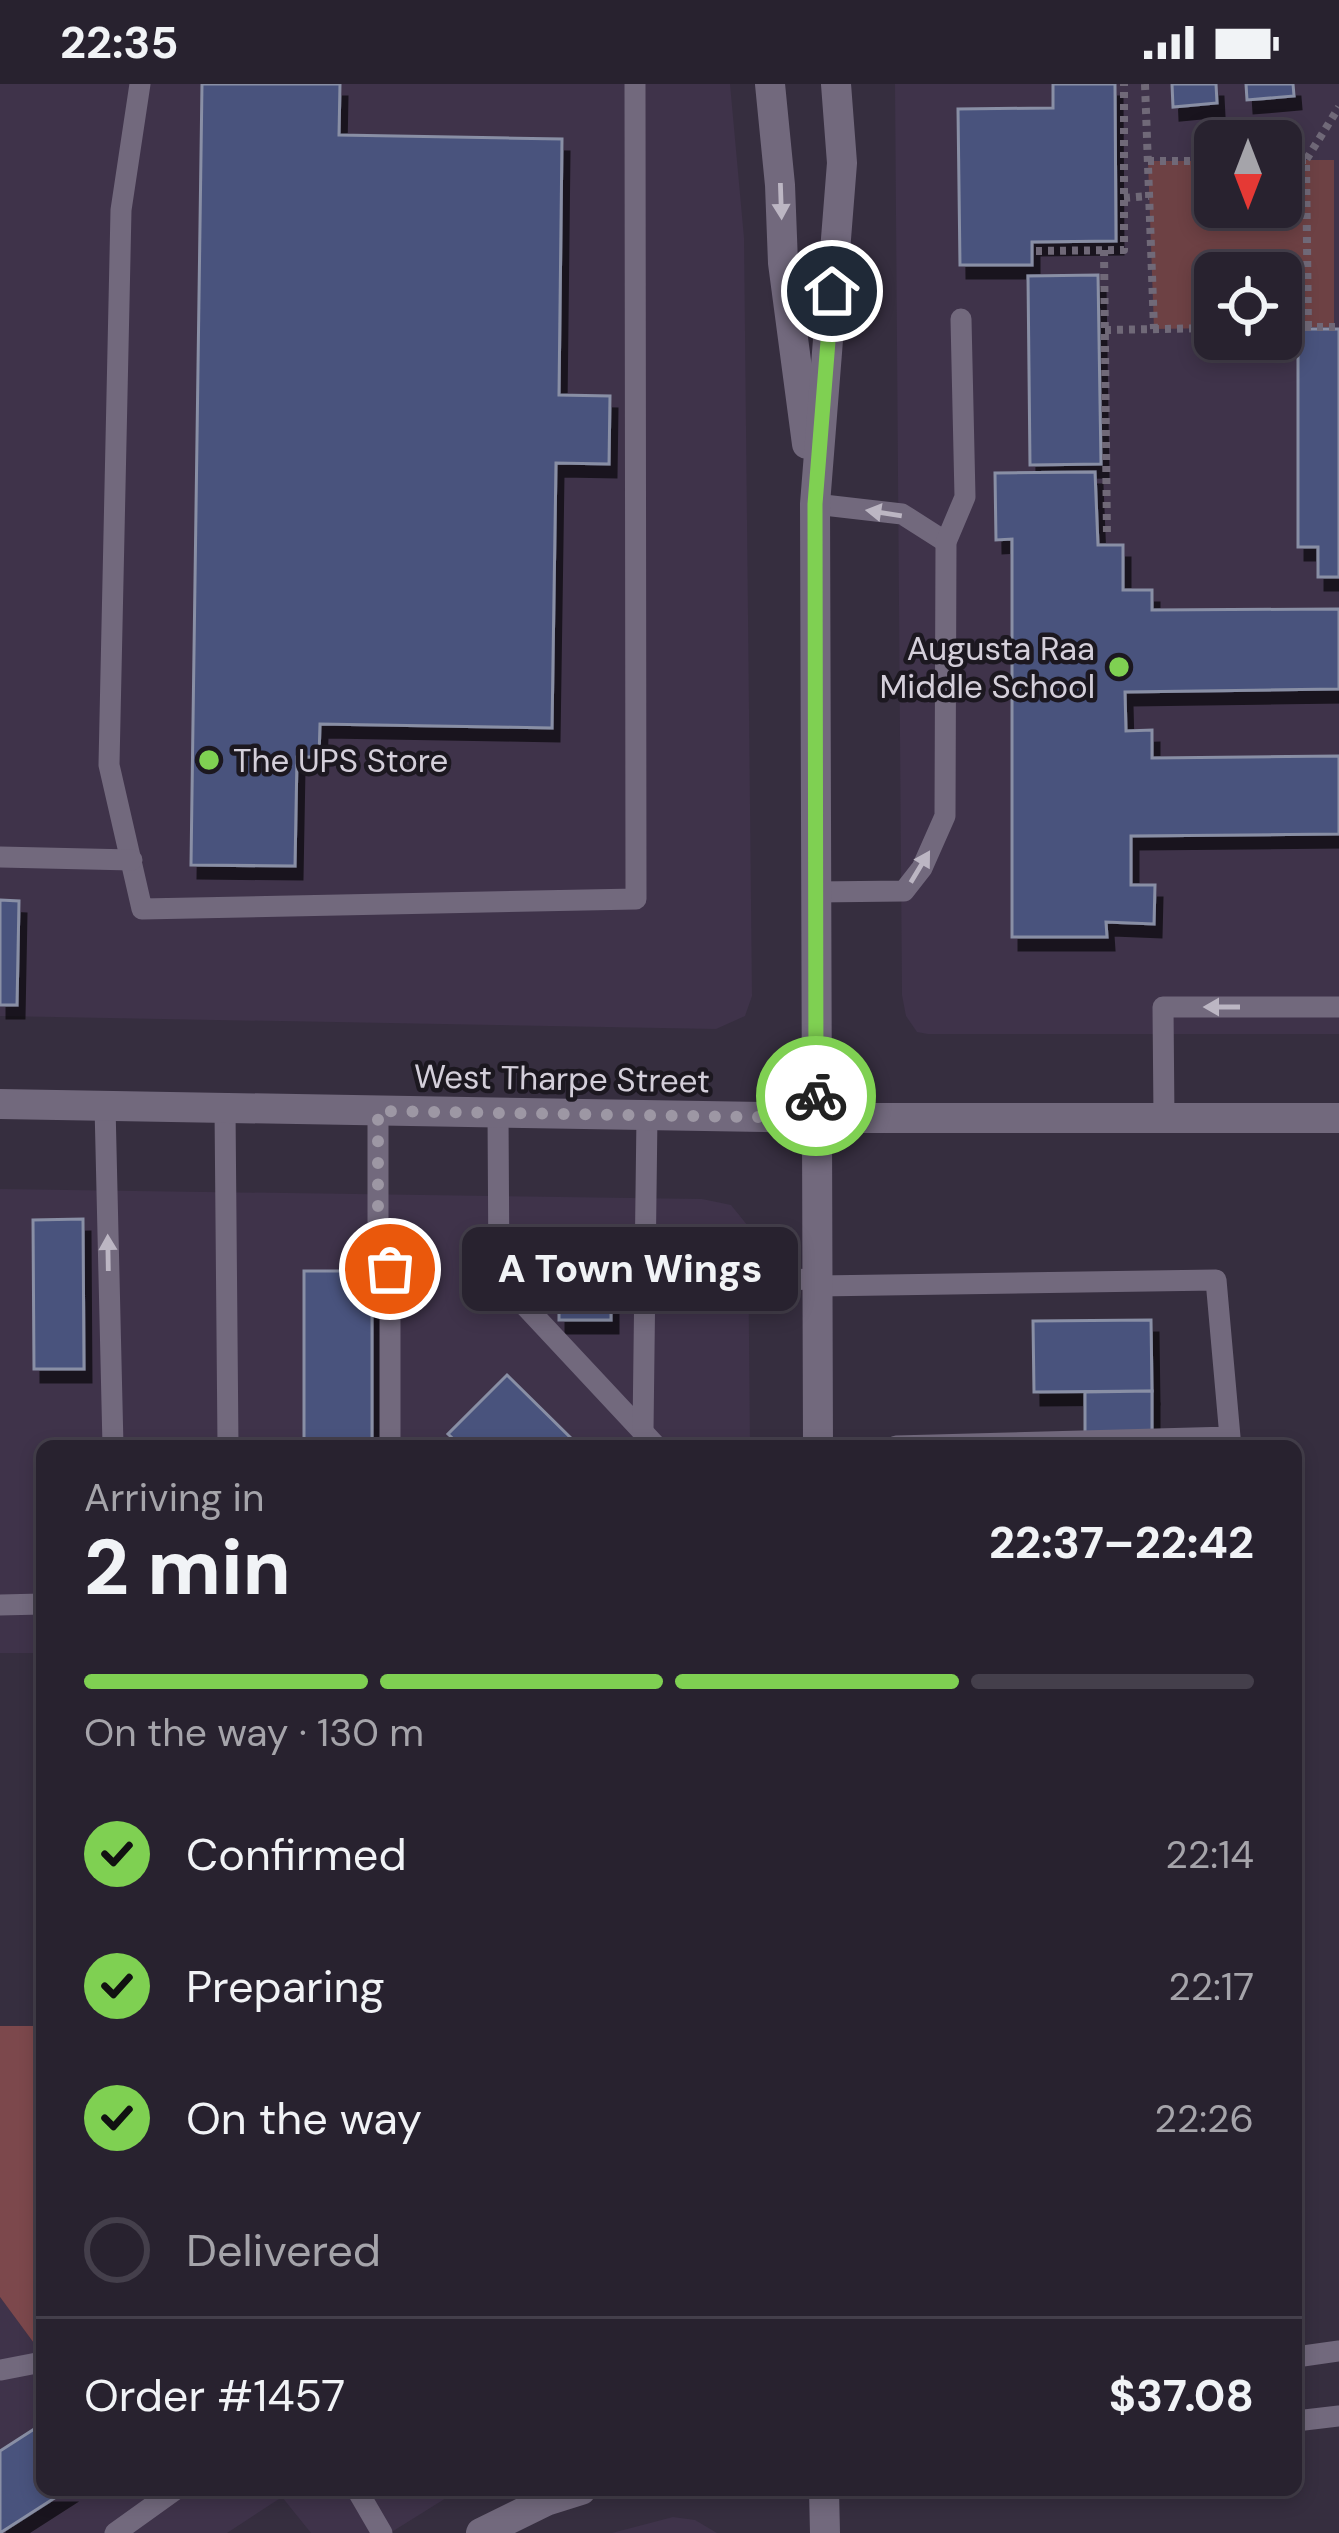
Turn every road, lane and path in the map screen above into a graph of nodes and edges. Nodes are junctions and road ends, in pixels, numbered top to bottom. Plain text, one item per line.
1 (140, 84) edge
2 (635, 84) edge
3 (770, 84) edge
4 (836, 84) edge
5 (1124, 84) edge
6 (1145, 84) edge
7 (1339, 107) edge
8 (1302, 160) edge
9 (1306, 160) junction
10 (1148, 161) junction
11 (1194, 161) edge
12 (1149, 196) junction
13 (1124, 197) junction
14 (1105, 250) junction
15 (1036, 251) dead end
16 (961, 320) dead end
17 (1302, 327) edge
18 (1308, 327) junction
19 (1339, 327) edge
20 (1194, 328) edge
21 (1154, 329) junction
22 (1105, 330) junction
23 (815, 504) junction
24 (1107, 538) dead end
25 (946, 542) junction
26 (0, 857) edge
27 (132, 860) junction
28 (816, 892) junction
29 (1339, 1007) edge
30 (0, 1104) edge
31 (104, 1106) junction
32 (225, 1108) junction
33 (378, 1111) junction
34 (498, 1113) junction
35 (647, 1115) junction
36 (816, 1118) junction
37 (1164, 1118) junction
38 (1339, 1118) edge
39 (645, 1283) junction
40 (818, 1283) junction
41 (650, 1439) edge
42 (112, 1440) edge
43 (228, 1440) edge
44 (390, 1440) edge
45 (818, 1440) edge
46 (1123, 1440) edge
47 (36, 1604) edge
48 (0, 1605) edge
49 (1339, 2350) edge
50 (1302, 2356) edge
51 (36, 2363) edge
52 (0, 2369) edge
53 (1339, 2416) edge
54 (1302, 2420) edge
55 (167, 2496) edge
56 (360, 2496) edge
57 (542, 2496) edge
58 (824, 2496) edge
59 (116, 2533) edge
60 (382, 2533) edge
61 (482, 2533) edge
62 (825, 2533) edge

1 - 27 lane
2 - 27 lane
3 -> 23 main road
4 - 23 main road
5 - 13 path
6 - 10 path
7 - 9 path
8 - 9 path
9 - 18 path
10 - 11 path
10 - 12 path
12 - 13 path
12 - 21 path
13 - 14 path
14 - 15 path
14 - 22 path
16 - 25 lane
17 - 18 path
18 - 19 path
20 - 21 path
21 - 22 path
22 - 24 path
25 -> 23 lane
23 - 28 main road
28 -> 25 lane
26 - 27 lane
28 - 36 main road
29 -> 37 lane
30 - 31 main road, West Tharpe Street
31 - 32 main road, West Tharpe Street
42 -> 31 lane
32 - 33 main road, West Tharpe Street
32 - 43 lane
33 - 34 main road, West Tharpe Street
33 - 44 lane
34 - 35 main road, West Tharpe Street
34 - 41 lane
35 - 36 main road, West Tharpe Street
35 - 39 lane
36 - 37 main road, West Tharpe Street
36 - 40 main road
37 - 38 main road, West Tharpe Street
39 - 40 lane
39 - 41 lane
40 - 45 main road
40 - 46 lane
47 - 48 lane
49 - 50 lane
51 - 52 lane
53 - 54 lane
55 - 59 lane
56 - 60 lane
57 - 61 main road
58 - 62 main road

